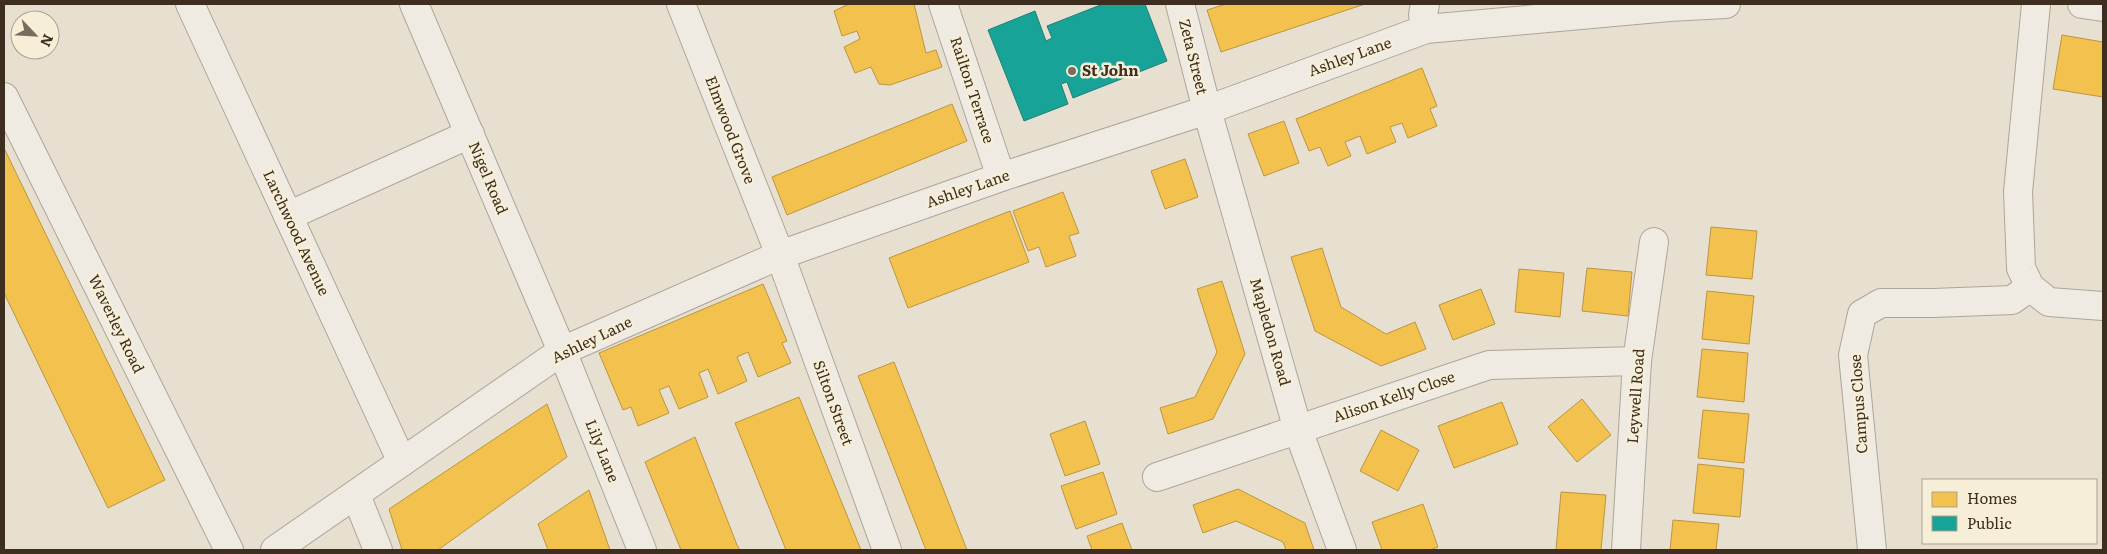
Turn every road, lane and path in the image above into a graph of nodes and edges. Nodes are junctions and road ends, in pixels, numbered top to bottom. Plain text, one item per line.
1 (190, 4) edge
2 (414, 4) edge
3 (681, 4) edge
4 (943, 4) edge
5 (1180, 4) edge
6 (1726, 4) edge
7 (2036, 4) edge
8 (2082, 4) edge
9 (1669, 5) edge
10 (2103, 7) edge
11 (1426, 16) edge
12 (4, 97) edge
13 (1207, 110) junction
14 (470, 134) junction
15 (1000, 177) junction
16 (288, 216) junction
17 (1654, 242) dead end
18 (780, 255) junction
19 (2030, 287) junction
20 (2103, 306) edge
21 (562, 351) junction
22 (1637, 361) junction
23 (1298, 430) junction
24 (402, 462) junction
25 (1158, 477) dead end
26 (356, 494) junction
27 (229, 550) edge
28 (275, 550) edge
29 (378, 550) edge
30 (642, 550) edge
31 (886, 550) edge
32 (1342, 550) edge
33 (1626, 550) edge
34 (1872, 550) edge

1 - 16 street, Larchwood Avenue
2 - 14 street, Nigel Road
3 - 18 street, Elmwood Grove
4 - 15 street, Railton Terrace
5 - 13 street, Zeta Street
6 - 9 street, Ashley Lane
7 - 19 street
8 - 10 street
9 - 11 street, Ashley Lane
11 - 13 street, Ashley Lane
12 - 27 street, Waverley Road
13 - 15 street, Ashley Lane
13 - 23 street, Mapledon Road
14 - 16 street
14 - 21 street, Nigel Road
15 - 18 street, Ashley Lane
16 - 24 street, Larchwood Avenue
17 - 22 street, Leywell Road
18 - 21 street, Ashley Lane
18 - 31 street, Silton Street
19 - 20 street
19 - 34 street, Campus Close
21 - 24 street, Ashley Lane
21 - 30 street, Lily Lane
22 - 23 street, Alison Kelly Close
22 - 33 street, Leywell Road
23 - 25 street, Alison Kelly Close
23 - 32 street, Mapledon Road
24 - 26 street, Ashley Lane
26 - 28 street, Ashley Lane
26 - 29 street

